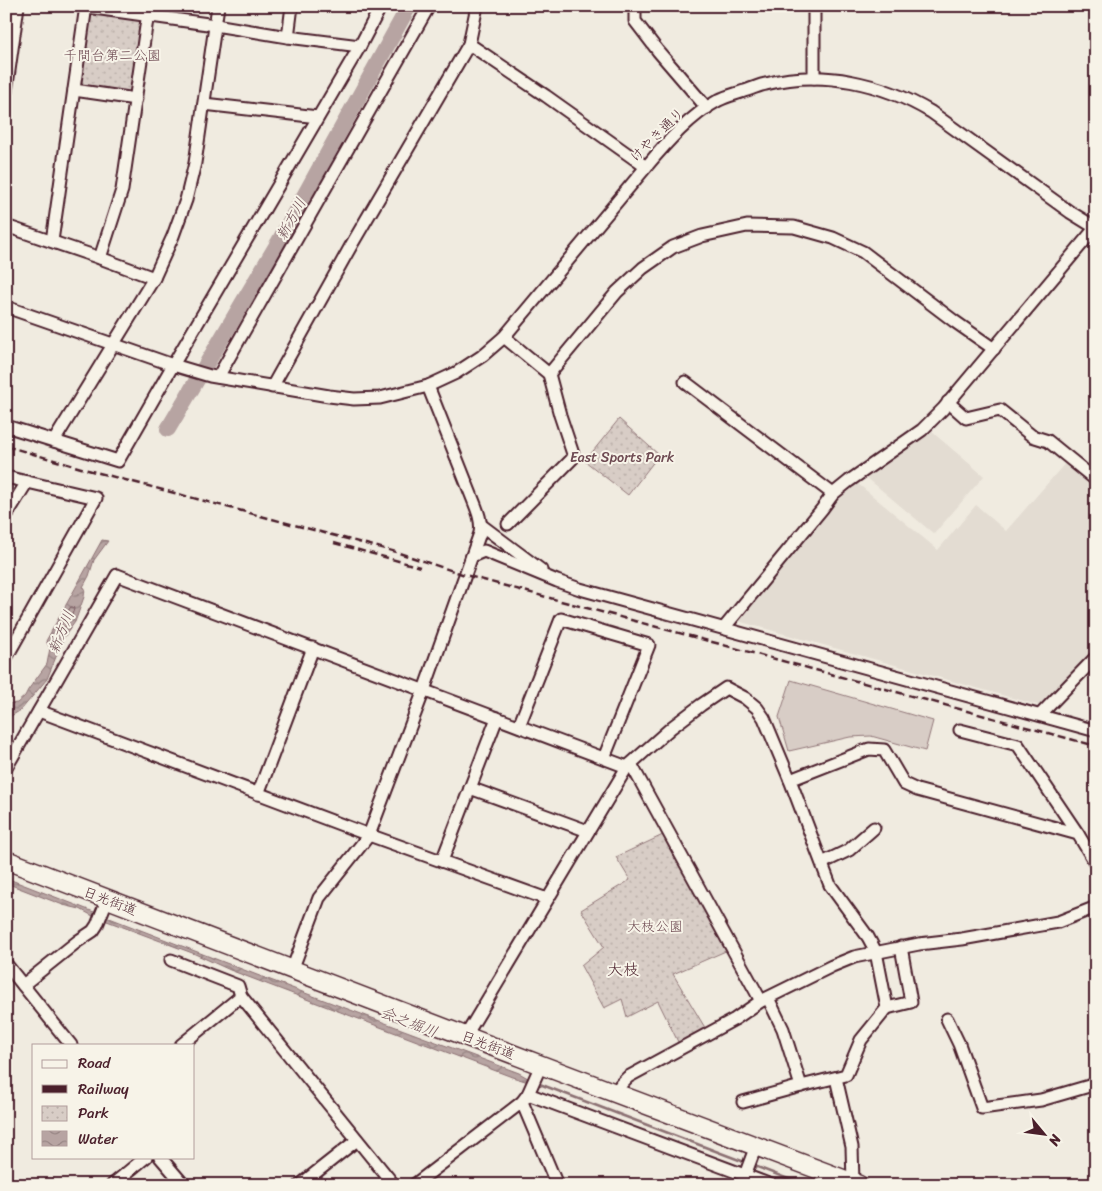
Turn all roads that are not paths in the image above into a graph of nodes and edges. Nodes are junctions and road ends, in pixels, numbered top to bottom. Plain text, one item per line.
1 (18, 6) edge
2 (84, 6) edge
3 (218, 6) edge
4 (292, 6) edge
5 (381, 6) edge
6 (430, 6) edge
7 (477, 6) edge
8 (637, 6) edge
9 (814, 6) edge
10 (149, 11) edge
11 (215, 24) junction
12 (288, 37) junction
13 (469, 44) junction
14 (360, 46) junction
15 (814, 78) junction
16 (74, 90) junction
17 (6, 92) edge
18 (136, 99) junction
19 (204, 104) junction
20 (707, 108) junction
21 (318, 117) junction
22 (646, 166) junction
23 (6, 226) edge
24 (1096, 227) edge
25 (52, 241) junction
26 (100, 258) junction
27 (154, 278) junction
28 (6, 307) edge
29 (504, 337) junction
30 (114, 344) junction
31 (994, 348) junction
32 (173, 365) junction
33 (549, 374) junction
34 (214, 376) junction
35 (685, 382) dead end
36 (428, 386) junction
37 (272, 387) junction
38 (948, 402) junction
39 (6, 426) edge
40 (54, 441) junction
41 (6, 477) edge
42 (1096, 480) edge
43 (27, 482) junction
44 (833, 494) junction
45 (6, 516) edge
46 (508, 524) dead end
47 (481, 526) junction
48 (472, 556) junction
49 (557, 581) junction
50 (724, 628) junction
51 (12, 636) edge
52 (313, 648) junction
53 (1096, 657) edge
54 (6, 658) edge
55 (424, 690) junction
56 (39, 711) junction
57 (1040, 715) junction
58 (497, 718) junction
59 (519, 726) junction
60 (960, 730) dead end
61 (1096, 730) edge
62 (604, 758) junction
63 (629, 766) junction
64 (6, 768) edge
65 (790, 780) junction
66 (470, 788) junction
67 (258, 794) junction
68 (874, 828) dead end
69 (588, 831) junction
70 (1078, 834) junction
71 (369, 835) junction
72 (6, 860) edge
73 (442, 861) junction
74 (822, 864) junction
75 (1096, 864) edge
76 (547, 899) junction
77 (105, 906) junction
78 (1096, 907) edge
79 (901, 947) junction
80 (876, 952) junction
81 (171, 960) dead end
82 (6, 964) edge
83 (292, 970) junction
84 (11, 978) edge
85 (23, 985) junction
86 (241, 996) junction
87 (764, 999) junction
88 (887, 1008) junction
89 (947, 1019) dead end
90 (465, 1036) junction
91 (70, 1044) edge
92 (182, 1044) edge
93 (539, 1070) junction
94 (836, 1078) junction
95 (1096, 1084) edge
96 (801, 1086) junction
97 (615, 1093) junction
98 (527, 1096) junction
99 (743, 1102) dead end
100 (357, 1140) junction
101 (754, 1151) junction
102 (145, 1158) edge
103 (161, 1158) edge
104 (746, 1173) junction
105 (856, 1184) edge
106 (112, 1185) edge
107 (184, 1185) edge
108 (300, 1185) edge
109 (394, 1185) edge
110 (414, 1185) edge
111 (557, 1185) edge
112 (772, 1185) edge

1 - 17 street
2 - 10 street
2 - 16 street
3 - 11 street
4 - 12 street
5 - 14 street
6 - 34 street
7 - 13 street
8 - 20 street
9 - 15 street
10 - 11 street
10 - 18 street
11 - 12 street
11 - 19 street
12 - 14 street
13 - 22 street
13 - 37 street
14 - 21 street
15 - 20 street, けやき通り
15 - 24 street, けやき通り
16 - 18 street
16 - 25 street
18 - 26 street
19 - 21 street
19 - 27 street
20 - 22 street, けやき通り
21 - 32 street
22 - 29 street, けやき通り
23 - 25 street
24 - 31 street
25 - 26 street
26 - 27 street
27 - 30 street
28 - 30 street, けやき通り
29 - 33 street
29 - 36 street, けやき通り
30 - 32 street, けやき通り
30 - 40 street
31 - 33 street
31 - 38 street
32 - 34 street, けやき通り
32 - 40 street
33 - 46 street
34 - 37 street, けやき通り
35 - 44 street
36 - 37 street, けやき通り
36 - 47 street
38 - 42 street
38 - 44 street
39 - 40 street
41 - 43 street
43 - 45 street
43 - 51 street
44 - 50 street
47 - 48 street
47 - 49 street
48 - 49 street
48 - 55 street
49 - 50 street
50 - 57 street
51 - 54 street
52 - 55 street
52 - 56 street
52 - 67 street
53 - 57 street
55 - 58 street
55 - 71 street
56 - 64 street
56 - 67 street
57 - 61 street
58 - 59 street
58 - 66 street
59 - 62 street
59 - 62 street
60 - 70 street
62 - 63 street
63 - 65 street
63 - 69 street
63 - 87 street
65 - 70 street
65 - 74 street
66 - 69 street
66 - 73 street
67 - 71 street
68 - 74 street
69 - 76 street
70 - 75 street
71 - 73 street
71 - 83 street
72 - 77 highway, 日光街道
73 - 76 street
74 - 80 street
76 - 90 street
77 - 83 highway, 日光街道
77 - 85 street
78 - 79 street
79 - 80 street
79 - 88 street
80 - 87 street
80 - 88 street
81 - 86 street
82 - 84 street
83 - 90 highway, 日光街道
84 - 85 street
85 - 91 street
86 - 92 street
86 - 100 street
87 - 96 street
87 - 97 street
88 - 94 street
89 - 95 street
90 - 93 highway, 日光街道
93 - 97 highway, 日光街道
93 - 98 street
94 - 96 street
94 - 105 street
96 - 99 street
97 - 101 highway, 日光街道
98 - 104 street
98 - 110 street
98 - 111 street
100 - 108 street
100 - 109 street
101 - 104 street
101 - 105 highway, 日光街道
102 - 106 street
103 - 107 street
104 - 112 street

